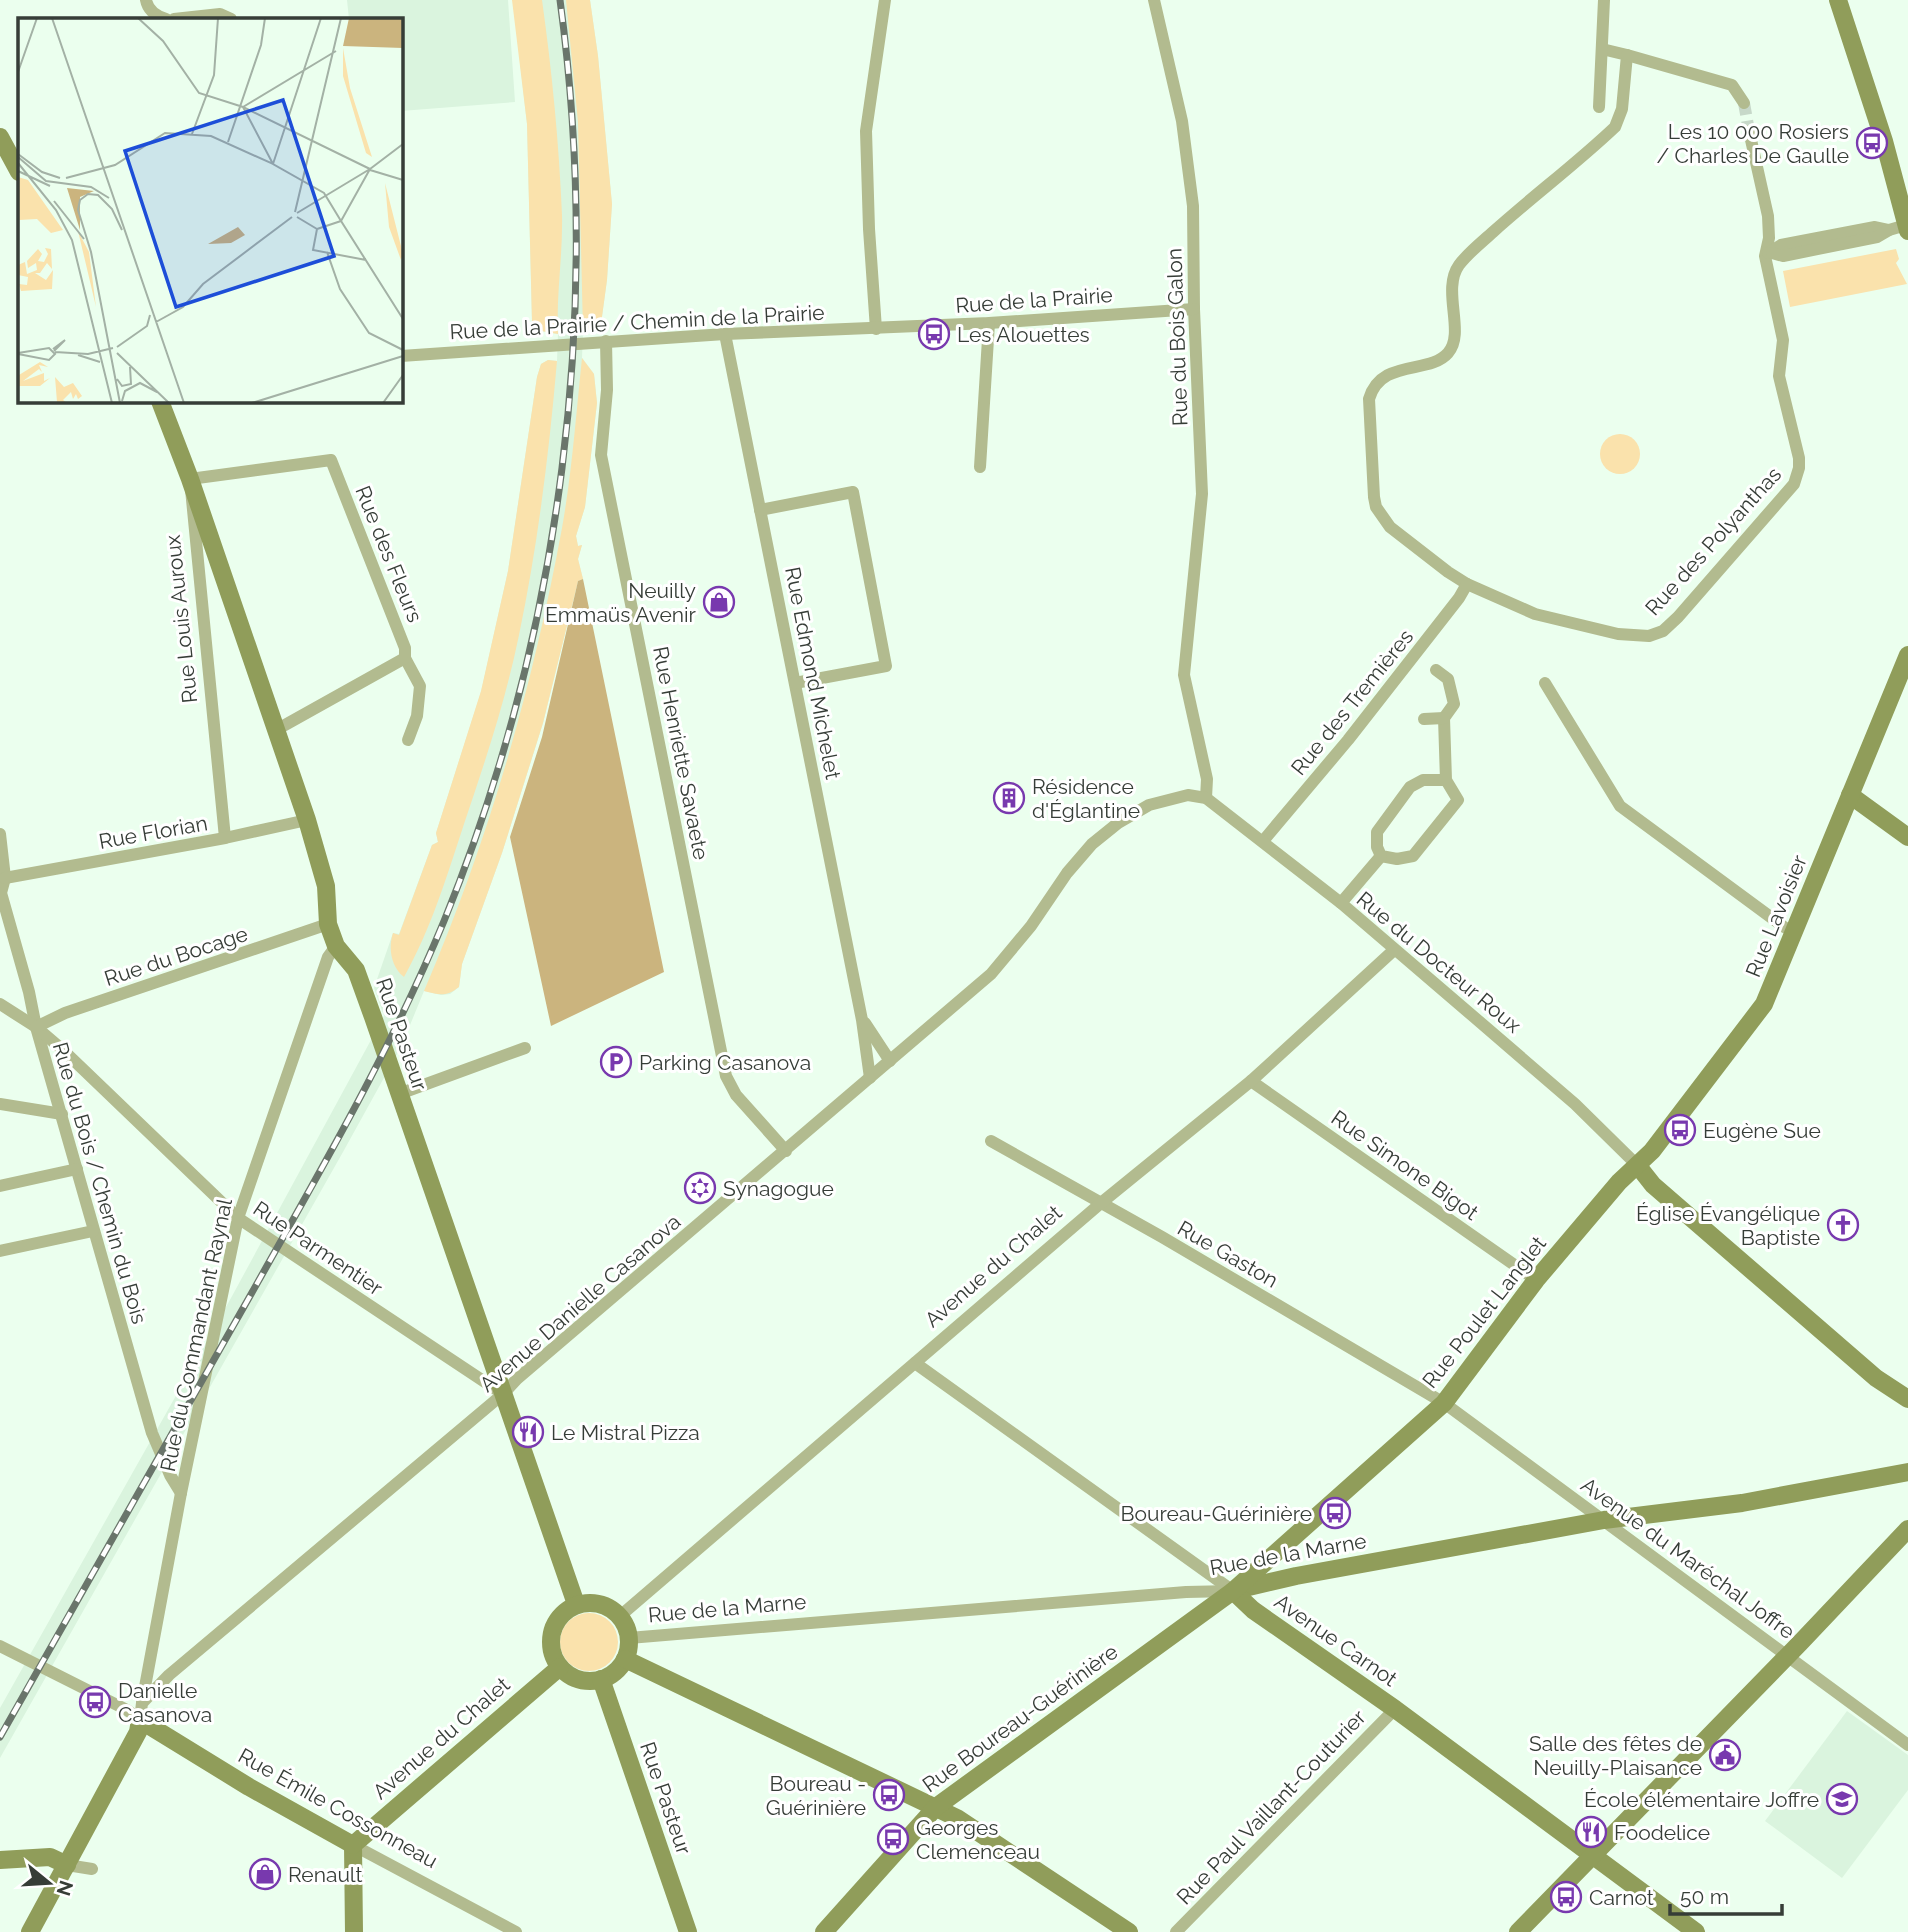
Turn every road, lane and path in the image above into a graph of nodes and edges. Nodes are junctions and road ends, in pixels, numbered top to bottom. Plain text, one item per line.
1 (146, 0) edge
2 (885, 0) edge
3 (1154, 0) edge
4 (1604, 0) edge
5 (1838, 4) edge
6 (163, 18) edge
7 (183, 18) edge
8 (229, 18) edge
9 (1602, 48) junction
10 (1627, 55) junction
11 (1744, 103) tunnel mouth
12 (1600, 107) dead end
13 (1749, 131) tunnel mouth
14 (0, 137) edge
15 (18, 170) edge
16 (1901, 228) edge
17 (1769, 253) junction
18 (1194, 309) junction
19 (989, 323) junction
20 (876, 329) junction
21 (725, 334) junction
22 (606, 341) junction
23 (402, 356) edge
24 (160, 402) edge
25 (980, 467) dead end
26 (190, 480) junction
27 (760, 510) junction
28 (1467, 584) junction
29 (1908, 655) edge
30 (405, 658) junction
31 (1436, 670) dead end
32 (795, 683) junction
33 (1545, 683) dead end
34 (1444, 718) junction
35 (1424, 719) dead end
36 (276, 730) junction
37 (408, 740) dead end
38 (1446, 780) junction
39 (1850, 796) junction
40 (1206, 798) junction
41 (307, 820) junction
42 (0, 834) edge
43 (225, 838) junction
44 (1908, 838) edge
45 (1263, 841) junction
46 (1381, 856) junction
47 (5, 878) junction
48 (1341, 904) junction
49 (328, 924) junction
50 (1794, 932) junction
51 (336, 946) junction
52 (1394, 950) junction
53 (0, 1004) edge
54 (863, 1020) junction
55 (36, 1027) junction
56 (524, 1048) dead end
57 (890, 1061) junction
58 (870, 1078) junction
59 (1251, 1081) junction
60 (398, 1094) junction
61 (0, 1104) edge
62 (62, 1114) junction
63 (991, 1141) dead end
64 (786, 1151) junction
65 (1638, 1166) junction
66 (77, 1169) junction
67 (0, 1186) edge
68 (1101, 1203) junction
69 (238, 1218) junction
70 (93, 1231) junction
71 (0, 1251) edge
72 (1536, 1280) junction
73 (915, 1363) junction
74 (503, 1394) junction
75 (1908, 1399) edge
76 (1444, 1403) junction
77 (1908, 1472) edge
78 (181, 1493) junction
79 (1604, 1520) junction
80 (1908, 1529) edge
81 (1233, 1591) junction
82 (576, 1604) junction
83 (620, 1616) junction
84 (629, 1638) junction
85 (0, 1646) edge
86 (1787, 1655) junction
87 (625, 1660) junction
88 (560, 1667) junction
89 (601, 1679) junction
90 (1395, 1709) junction
91 (141, 1711) junction
92 (1908, 1745) edge
93 (936, 1807) junction
94 (353, 1845) junction
95 (1592, 1855) junction
96 (0, 1860) edge
97 (66, 1866) junction
98 (92, 1869) dead end
99 (30, 1932) edge
100 (355, 1932) edge
101 (516, 1932) edge
102 (688, 1932) edge
103 (824, 1932) edge
104 (1129, 1932) edge
105 (1176, 1932) edge
106 (1518, 1932) edge
107 (1696, 1932) edge

1 - 6 street
2 - 20 street
3 - 18 street, Rue du Bois Galon
4 - 9 street
5 - 16 street
7 - 8 street
9 - 10 street
9 - 12 street
10 - 11 street
10 - 28 street, Rue des Polyanthas
13 - 17 street, Rue des Polyanthas
14 - 15 street
16 - 17 street
17 - 28 street, Rue des Polyanthas
18 - 19 street, Rue de la Prairie
18 - 40 street, Rue du Bois Galon
19 - 20 street, Rue de la Prairie
19 - 25 street
20 - 21 street, Rue de la Prairie / Chemin de la Prairie
21 - 22 street, Rue de la Prairie / Chemin de la Prairie
21 - 27 street, Rue Edmond Michelet
22 - 23 street, Rue de la Prairie / Chemin de la Prairie
22 - 64 street, Rue Henriette Savaete
24 - 26 street, Rue Louis Auroux
26 - 30 street, Rue des Fleurs
26 - 36 street, Rue Pasteur
26 - 43 street, Rue Louis Auroux
27 - 32 street, Rue Edmond Michelet
27 - 32 street
28 - 45 street, Rue des Tremières
29 - 39 street, Rue Lavoisier
30 - 36 street
30 - 37 street
31 - 34 street
32 - 54 street, Rue Edmond Michelet
33 - 50 street
34 - 35 street
34 - 38 street
36 - 41 street, Rue Pasteur
38 - 46 street
38 - 46 street
39 - 44 street
39 - 50 street, Rue Lavoisier
40 - 45 street, Rue du Docteur Roux
40 - 57 street, Avenue Danielle Casanova
41 - 43 street, Rue Florian
41 - 49 street, Rue Pasteur
42 - 47 street, Rue du Bois / Chemin du Bois
43 - 47 street, Rue Florian
45 - 48 street, Rue du Docteur Roux
46 - 48 street
47 - 55 street, Rue du Bois / Chemin du Bois
48 - 52 street, Rue du Docteur Roux
49 - 51 street, Rue Pasteur
49 - 55 street, Rue du Bocage
50 - 65 street, Rue Lavoisier
51 - 60 street, Rue Pasteur
51 - 69 street, Rue du Commandant Raynal
52 - 59 street, Avenue du Chalet
52 - 65 street, Rue du Docteur Roux
53 - 55 street, Rue Parmentier
54 - 57 street, Rue Edmond Michelet
54 - 58 street, Rue Edmond Michelet
55 - 62 street, Rue du Bois / Chemin du Bois
55 - 69 street, Rue Parmentier
56 - 60 street
57 - 58 street, Avenue Danielle Casanova
58 - 64 street, Avenue Danielle Casanova
59 - 68 street, Avenue du Chalet
59 - 72 street, Rue Simone Bigot
60 - 74 street, Rue Pasteur
61 - 62 street
62 - 66 street, Rue du Bois / Chemin du Bois
63 - 68 street, Rue Gaston
64 - 74 street, Avenue Danielle Casanova
65 - 72 street, Rue Poulet Langlet
65 - 75 street
66 - 67 street
66 - 70 street, Rue du Bois / Chemin du Bois
68 - 73 street, Avenue du Chalet
68 - 76 street, Rue Gaston
69 - 74 street, Rue Parmentier
69 - 78 street, Rue du Commandant Raynal
70 - 71 street
70 - 78 street, Rue du Bois / Chemin du Bois
72 - 76 street, Rue Poulet Langlet
73 - 81 street, Avenue Carnot
73 - 83 street, Avenue du Chalet
74 - 82 street, Rue Pasteur
74 - 91 street, Avenue Danielle Casanova
76 - 79 street, Avenue du Maréchal Joffre
76 - 81 street, Rue Poulet Langlet
77 - 79 street, Rue de la Marne
78 - 91 street, Rue du Commandant Raynal
79 - 81 street, Rue de la Marne
79 - 86 street, Avenue du Maréchal Joffre
80 - 86 street
81 - 84 street, Rue de la Marne
81 - 90 street, Avenue Carnot
81 - 93 street, Rue Boureau-Guérinière
82 - 83 street
82 - 88 street
83 - 84 street
84 - 87 street
85 - 91 street
86 - 92 street, Avenue du Maréchal Joffre
86 - 95 street
87 - 89 street
87 - 93 street
88 - 89 street
88 - 94 street, Avenue du Chalet
89 - 102 street, Rue Pasteur
90 - 95 street, Avenue Carnot
90 - 105 street, Rue Paul Vaillant-Couturier
91 - 94 street, Rue Émile Cossonneau
91 - 97 street
93 - 103 street, Rue Boureau-Guérinière
93 - 104 street
94 - 100 street
94 - 101 street, Rue Émile Cossonneau
95 - 106 street
95 - 107 street, Avenue Carnot
96 - 97 street
97 - 98 street
97 - 99 street

